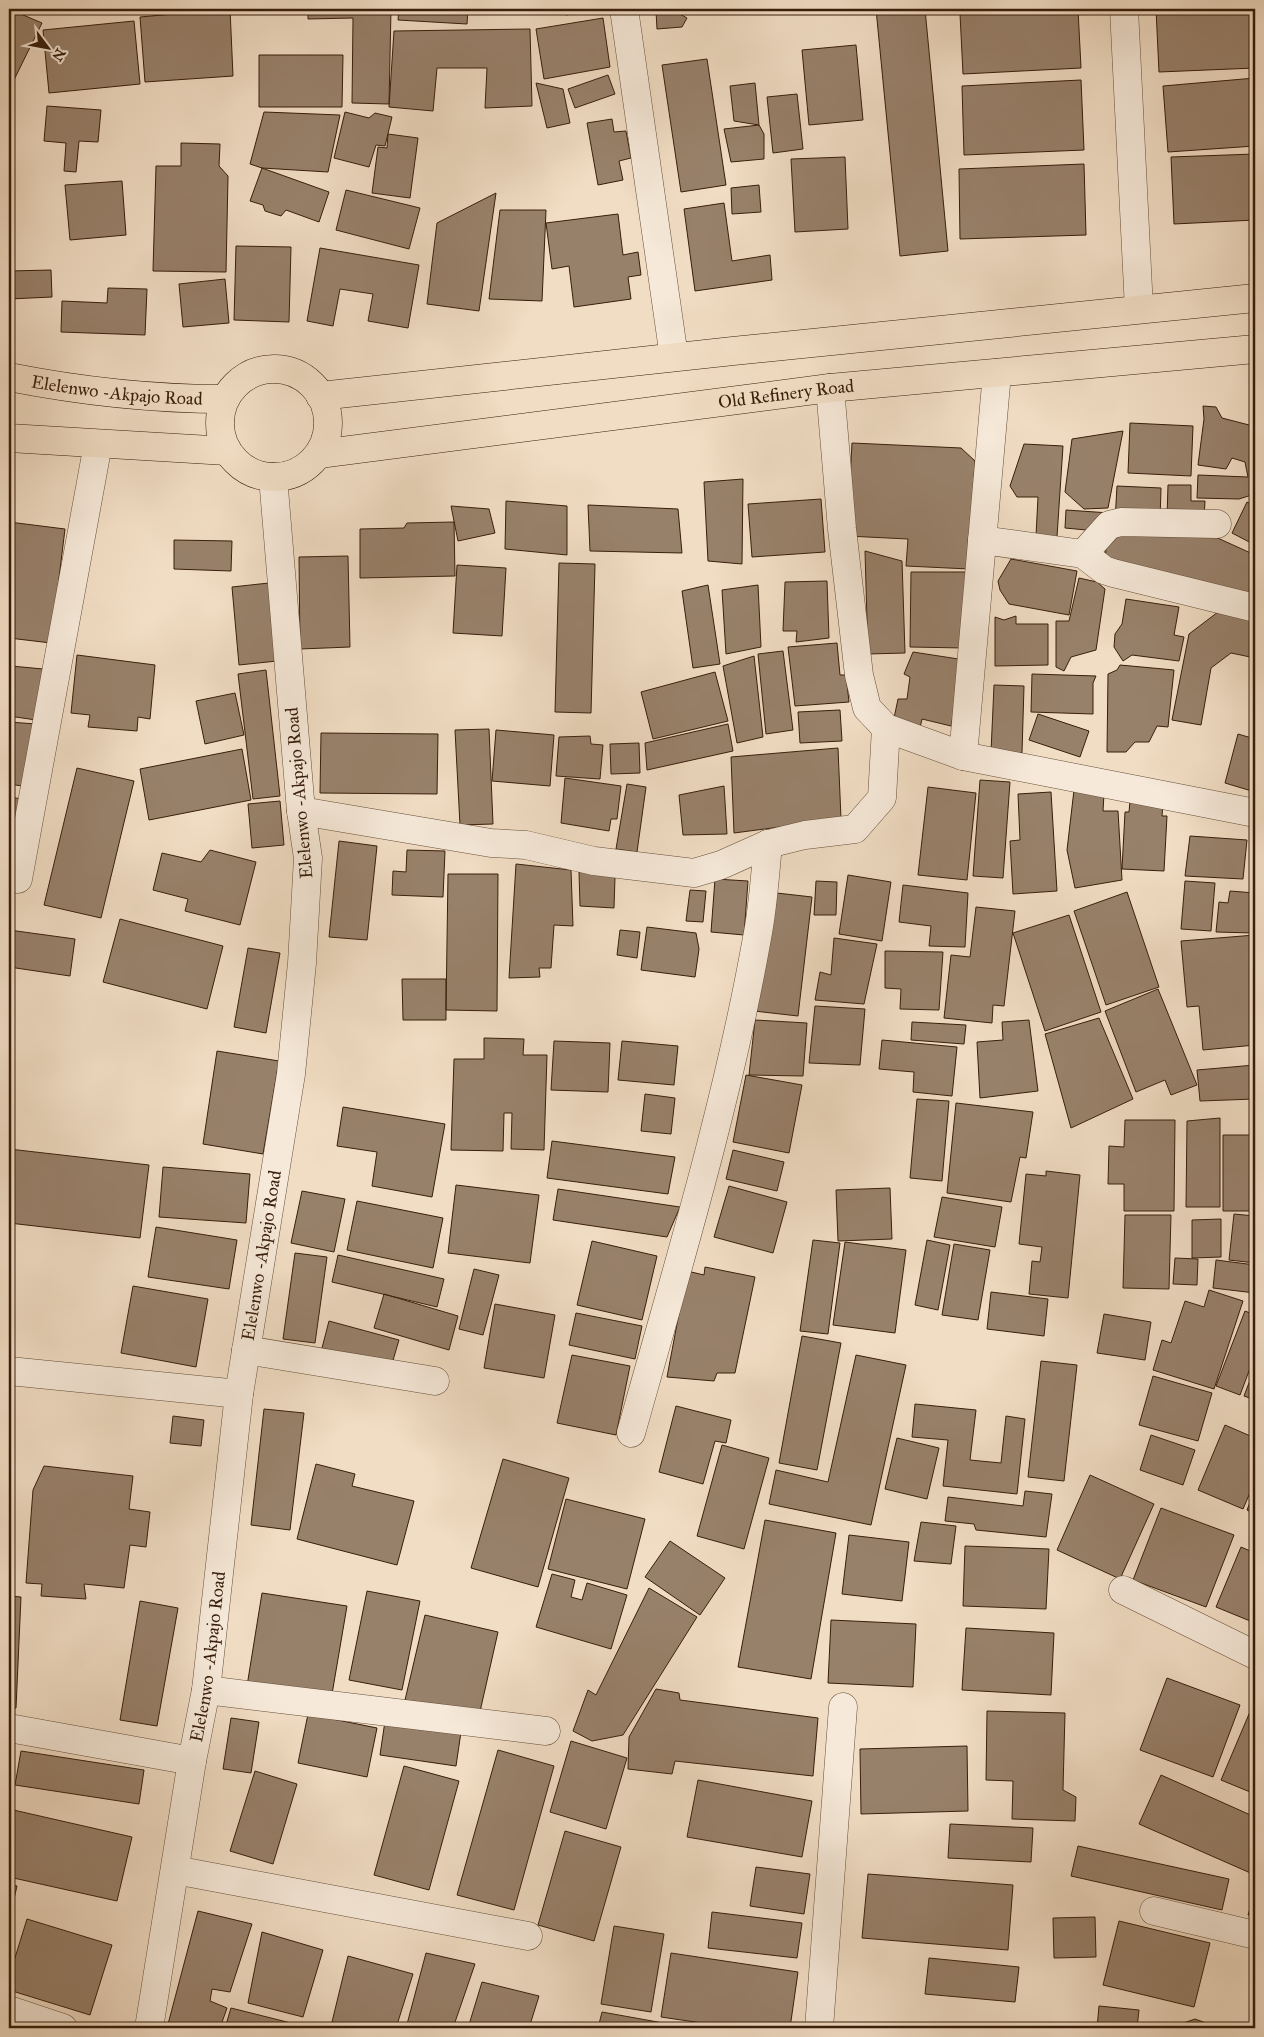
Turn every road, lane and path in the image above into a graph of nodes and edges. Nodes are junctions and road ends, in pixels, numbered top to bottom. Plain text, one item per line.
1 (624, 9) edge
2 (1124, 9) edge
3 (1255, 298) edge
4 (1139, 310) junction
5 (1255, 349) edge
6 (674, 357) junction
7 (996, 372) junction
8 (9, 377) edge
9 (830, 388) junction
10 (320, 396) junction
11 (225, 400) junction
12 (9, 438) edge
13 (98, 444) junction
14 (228, 451) junction
15 (319, 454) junction
16 (273, 477) junction
17 (1217, 524) dead end
18 (982, 540) junction
19 (1083, 554) junction
20 (1255, 608) edge
21 (886, 728) junction
22 (963, 756) junction
23 (300, 811) junction
24 (1255, 813) edge
25 (768, 844) junction
26 (18, 879) dead end
27 (246, 1350) junction
28 (9, 1371) edge
29 (435, 1381) dead end
30 (239, 1394) junction
31 (631, 1433) dead end
32 (1123, 1590) dead end
33 (1255, 1655) edge
34 (206, 1690) junction
35 (843, 1707) dead end
36 (9, 1728) edge
37 (546, 1731) dead end
38 (192, 1761) junction
39 (175, 1870) junction
40 (1154, 1911) dead end
41 (1255, 1935) edge
42 (528, 1936) dead end
43 (9, 2010) edge
44 (64, 2028) edge
45 (149, 2028) edge
46 (819, 2028) edge

1 - 6 street
2 - 4 street
3 - 4 main road
4 - 6 main road
5 - 7 main road, Old Refinery Road
6 - 10 main road
7 - 9 main road, Old Refinery Road
7 - 18 street
8 - 11 main road, Elelenwo -Akpajo Road
9 - 15 main road, Old Refinery Road
9 - 21 street
10 - 11 main road
10 - 15 main road
11 - 14 main road
12 - 13 main road
13 - 14 main road
13 - 26 street
14 - 16 main road
15 - 16 main road
16 - 23 street, Elelenwo -Akpajo Road
17 - 19 street
18 - 19 street
18 - 22 street
19 - 20 street
21 - 22 street
21 - 25 street
22 - 24 street
23 - 25 street
23 - 27 street, Elelenwo -Akpajo Road
25 - 31 street
27 - 29 street
27 - 30 street, Elelenwo -Akpajo Road
28 - 30 street
30 - 34 street, Elelenwo -Akpajo Road
32 - 33 street
34 - 37 street
34 - 38 street, Elelenwo -Akpajo Road
35 - 46 street
36 - 38 street
38 - 39 street, Elelenwo -Akpajo Road
39 - 42 street
39 - 45 street, Elelenwo -Akpajo Road
40 - 41 street
43 - 44 street

